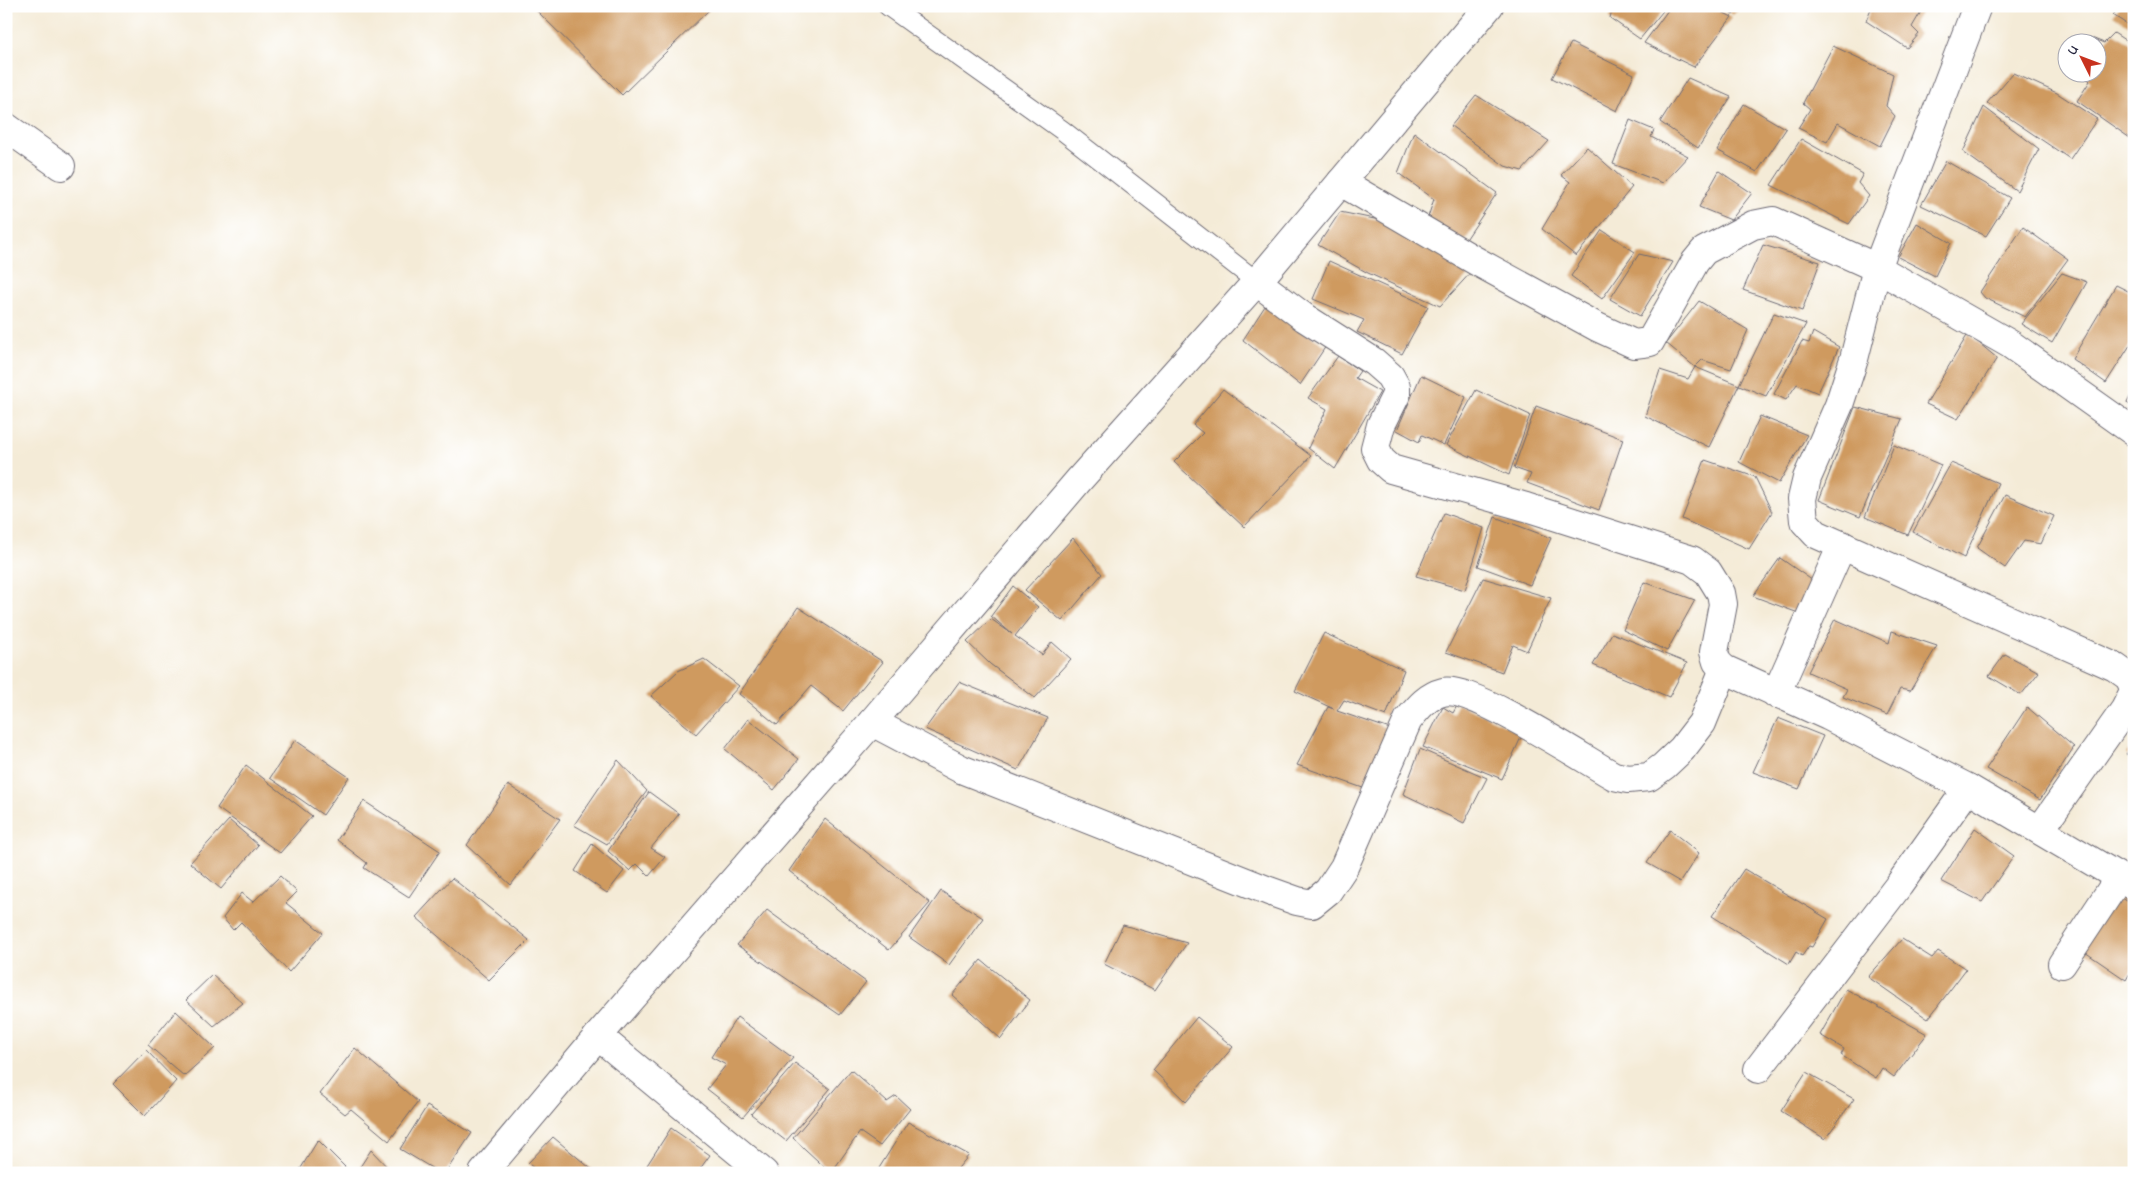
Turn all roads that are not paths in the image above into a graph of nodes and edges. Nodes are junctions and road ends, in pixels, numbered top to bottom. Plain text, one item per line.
1 (888, 6) edge
2 (1489, 6) edge
3 (1977, 6) edge
4 (6, 128) edge
5 (61, 166) dead end
6 (1341, 182) junction
7 (1877, 268) junction
8 (1256, 281) junction
9 (2134, 432) edge
10 (1842, 544) junction
11 (1724, 669) junction
12 (2134, 690) edge
13 (1776, 694) junction
14 (872, 722) junction
15 (1968, 788) junction
16 (2040, 830) junction
17 (2126, 882) edge
18 (2062, 964) dead end
19 (598, 1036) junction
20 (1758, 1069) dead end
21 (482, 1173) edge
22 (764, 1173) edge

1 - 8 lane
2 - 6 street
3 - 7 street
4 - 5 street
6 - 7 street
6 - 8 street
7 - 9 street
7 - 10 street
8 - 11 street
8 - 14 street
10 - 12 street
10 - 13 street
11 - 13 street
11 - 14 street
12 - 16 street
13 - 15 street
14 - 19 street
15 - 16 street
15 - 20 street
16 - 17 street
17 - 18 street
19 - 21 street
19 - 22 street

